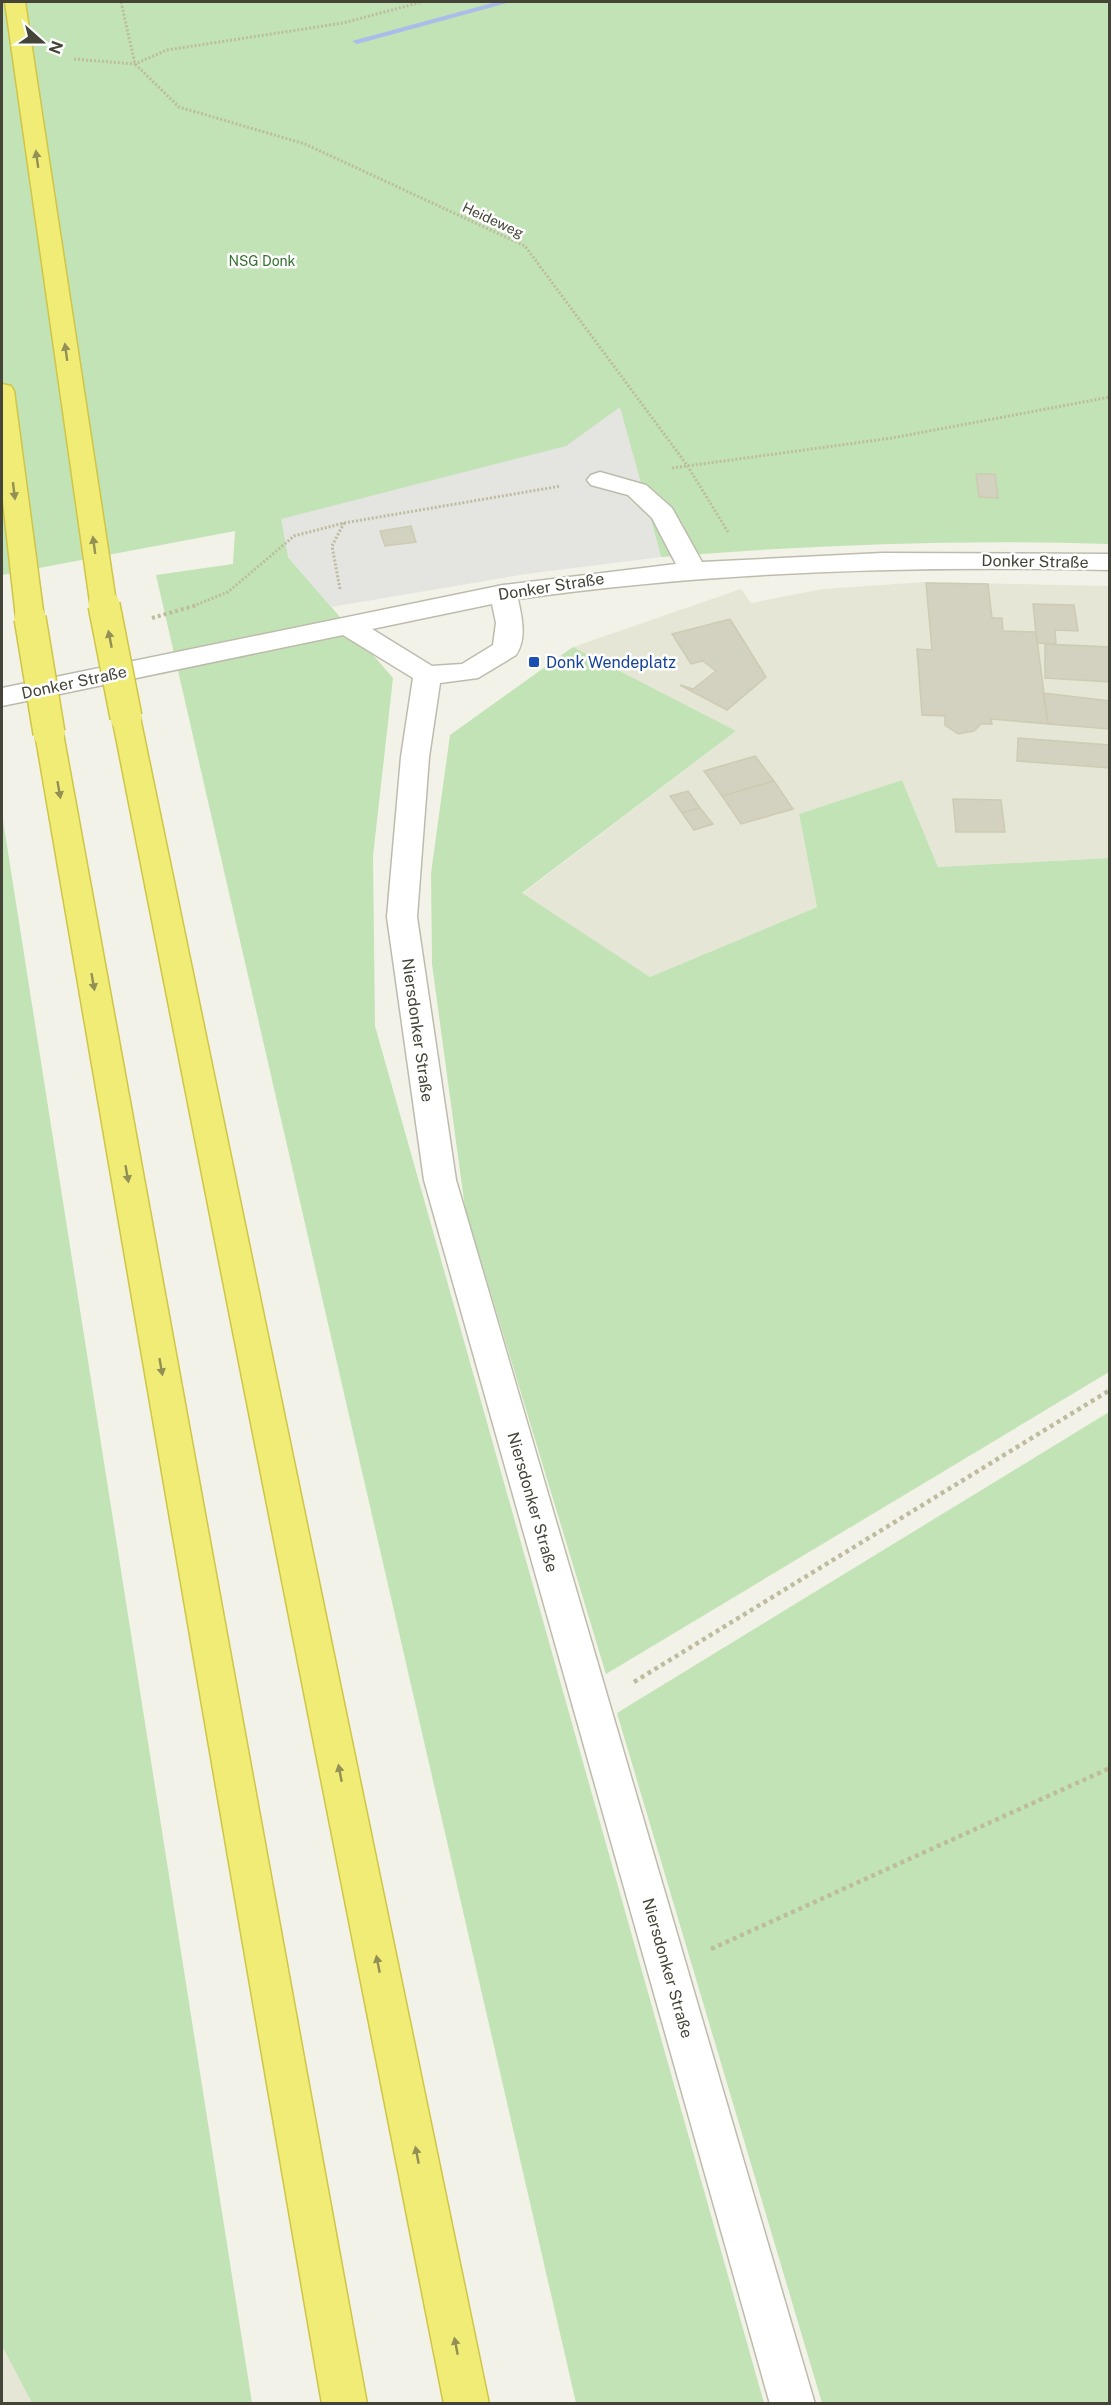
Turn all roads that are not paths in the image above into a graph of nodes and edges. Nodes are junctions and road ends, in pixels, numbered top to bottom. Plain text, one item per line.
1 (15, 2) edge
2 (2, 391) edge
3 (600, 480) road end
4 (1110, 562) edge
5 (693, 570) junction
6 (503, 593) junction
7 (347, 625) junction
8 (427, 675) junction
9 (2, 697) edge
10 (345, 2403) edge
11 (467, 2403) edge
12 (793, 2403) edge

11 -> 1 highway, bridge
2 -> 10 highway, bridge
3 - 5 street
4 - 5 street, Donker Straße
5 - 6 street, Donker Straße
6 - 7 street, Donker Straße
6 - 8 street
7 - 8 street
7 - 9 street, Donker Straße
8 - 12 street, Niersdonker Straße

